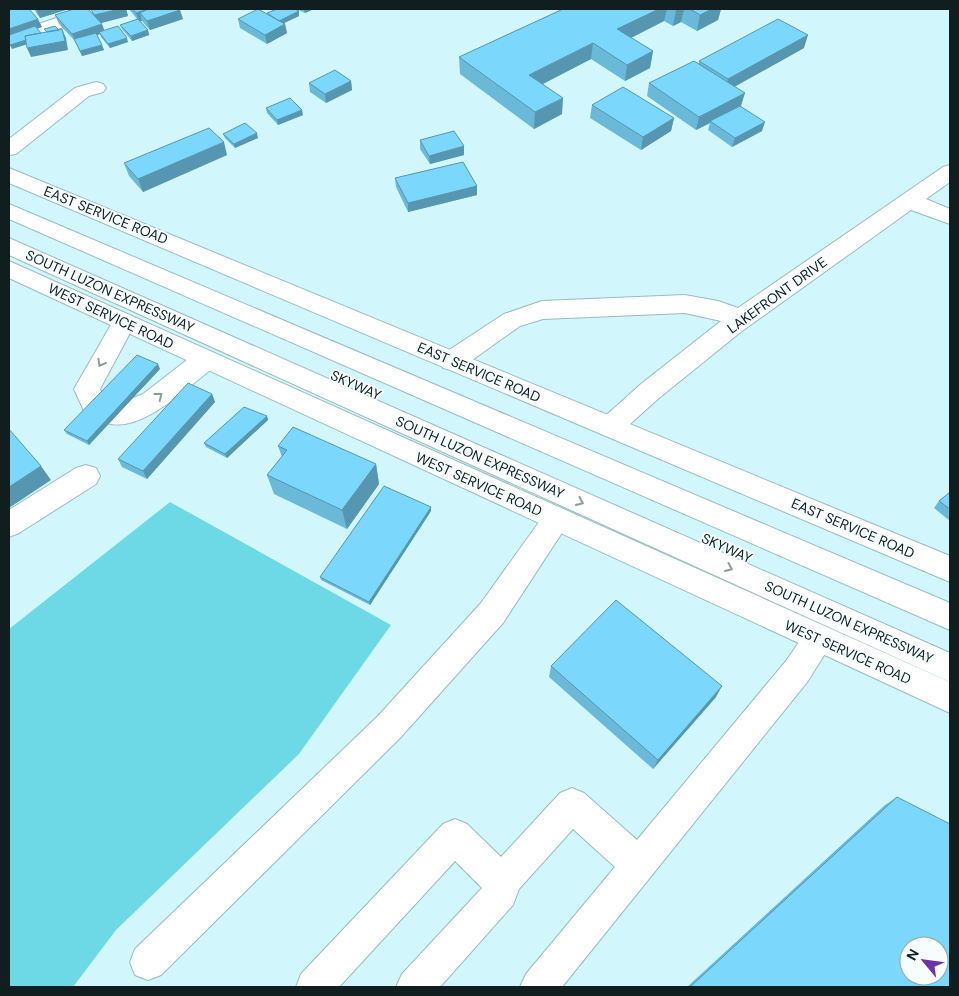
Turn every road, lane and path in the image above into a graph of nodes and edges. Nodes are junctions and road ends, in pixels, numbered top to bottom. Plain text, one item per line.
1 (100, 9) edge
2 (9, 40) edge
3 (96, 88) dead end
4 (9, 149) edge
5 (950, 172) edge
6 (9, 175) edge
7 (9, 198) edge
8 (909, 201) junction
9 (9, 211) edge
10 (950, 217) edge
11 (9, 232) edge
12 (9, 246) edge
13 (9, 269) edge
14 (741, 319) junction
15 (124, 322) junction
16 (205, 360) junction
17 (452, 361) junction
18 (611, 426) junction
19 (86, 476) dead end
20 (557, 519) junction
21 (9, 525) edge
22 (950, 569) edge
23 (950, 602) edge
24 (950, 617) edge
25 (819, 639) junction
26 (950, 647) edge
27 (950, 668) edge
28 (950, 698) edge
29 (639, 865) junction
30 (501, 882) junction
31 (148, 962) dead end
32 (314, 987) edge
33 (415, 987) edge
34 (539, 987) edge

1 - 2 main road
3 - 4 main road
5 - 8 main road, LAKEFRONT DRIVE
6 - 17 main road, EAST SERVICE ROAD
7 - 23 main road
8 - 10 main road
8 - 14 main road, LAKEFRONT DRIVE
9 - 24 main road, SKYWAY
11 - 26 main road, SKYWAY
12 -> 27 main road, SOUTH LUZON EXPRESSWAY
13 - 15 main road, WEST SERVICE ROAD
14 - 17 main road
14 - 18 main road, LAKEFRONT DRIVE
15 - 16 main road, WEST SERVICE ROAD
15 -> 16 main road
16 - 20 main road, WEST SERVICE ROAD
17 - 18 main road, EAST SERVICE ROAD
18 - 22 main road, EAST SERVICE ROAD
19 - 21 main road
20 - 25 main road, WEST SERVICE ROAD
20 - 31 main road
25 - 28 main road, WEST SERVICE ROAD
25 - 29 main road
29 - 30 main road
29 - 34 main road
30 - 32 main road
30 - 33 main road

